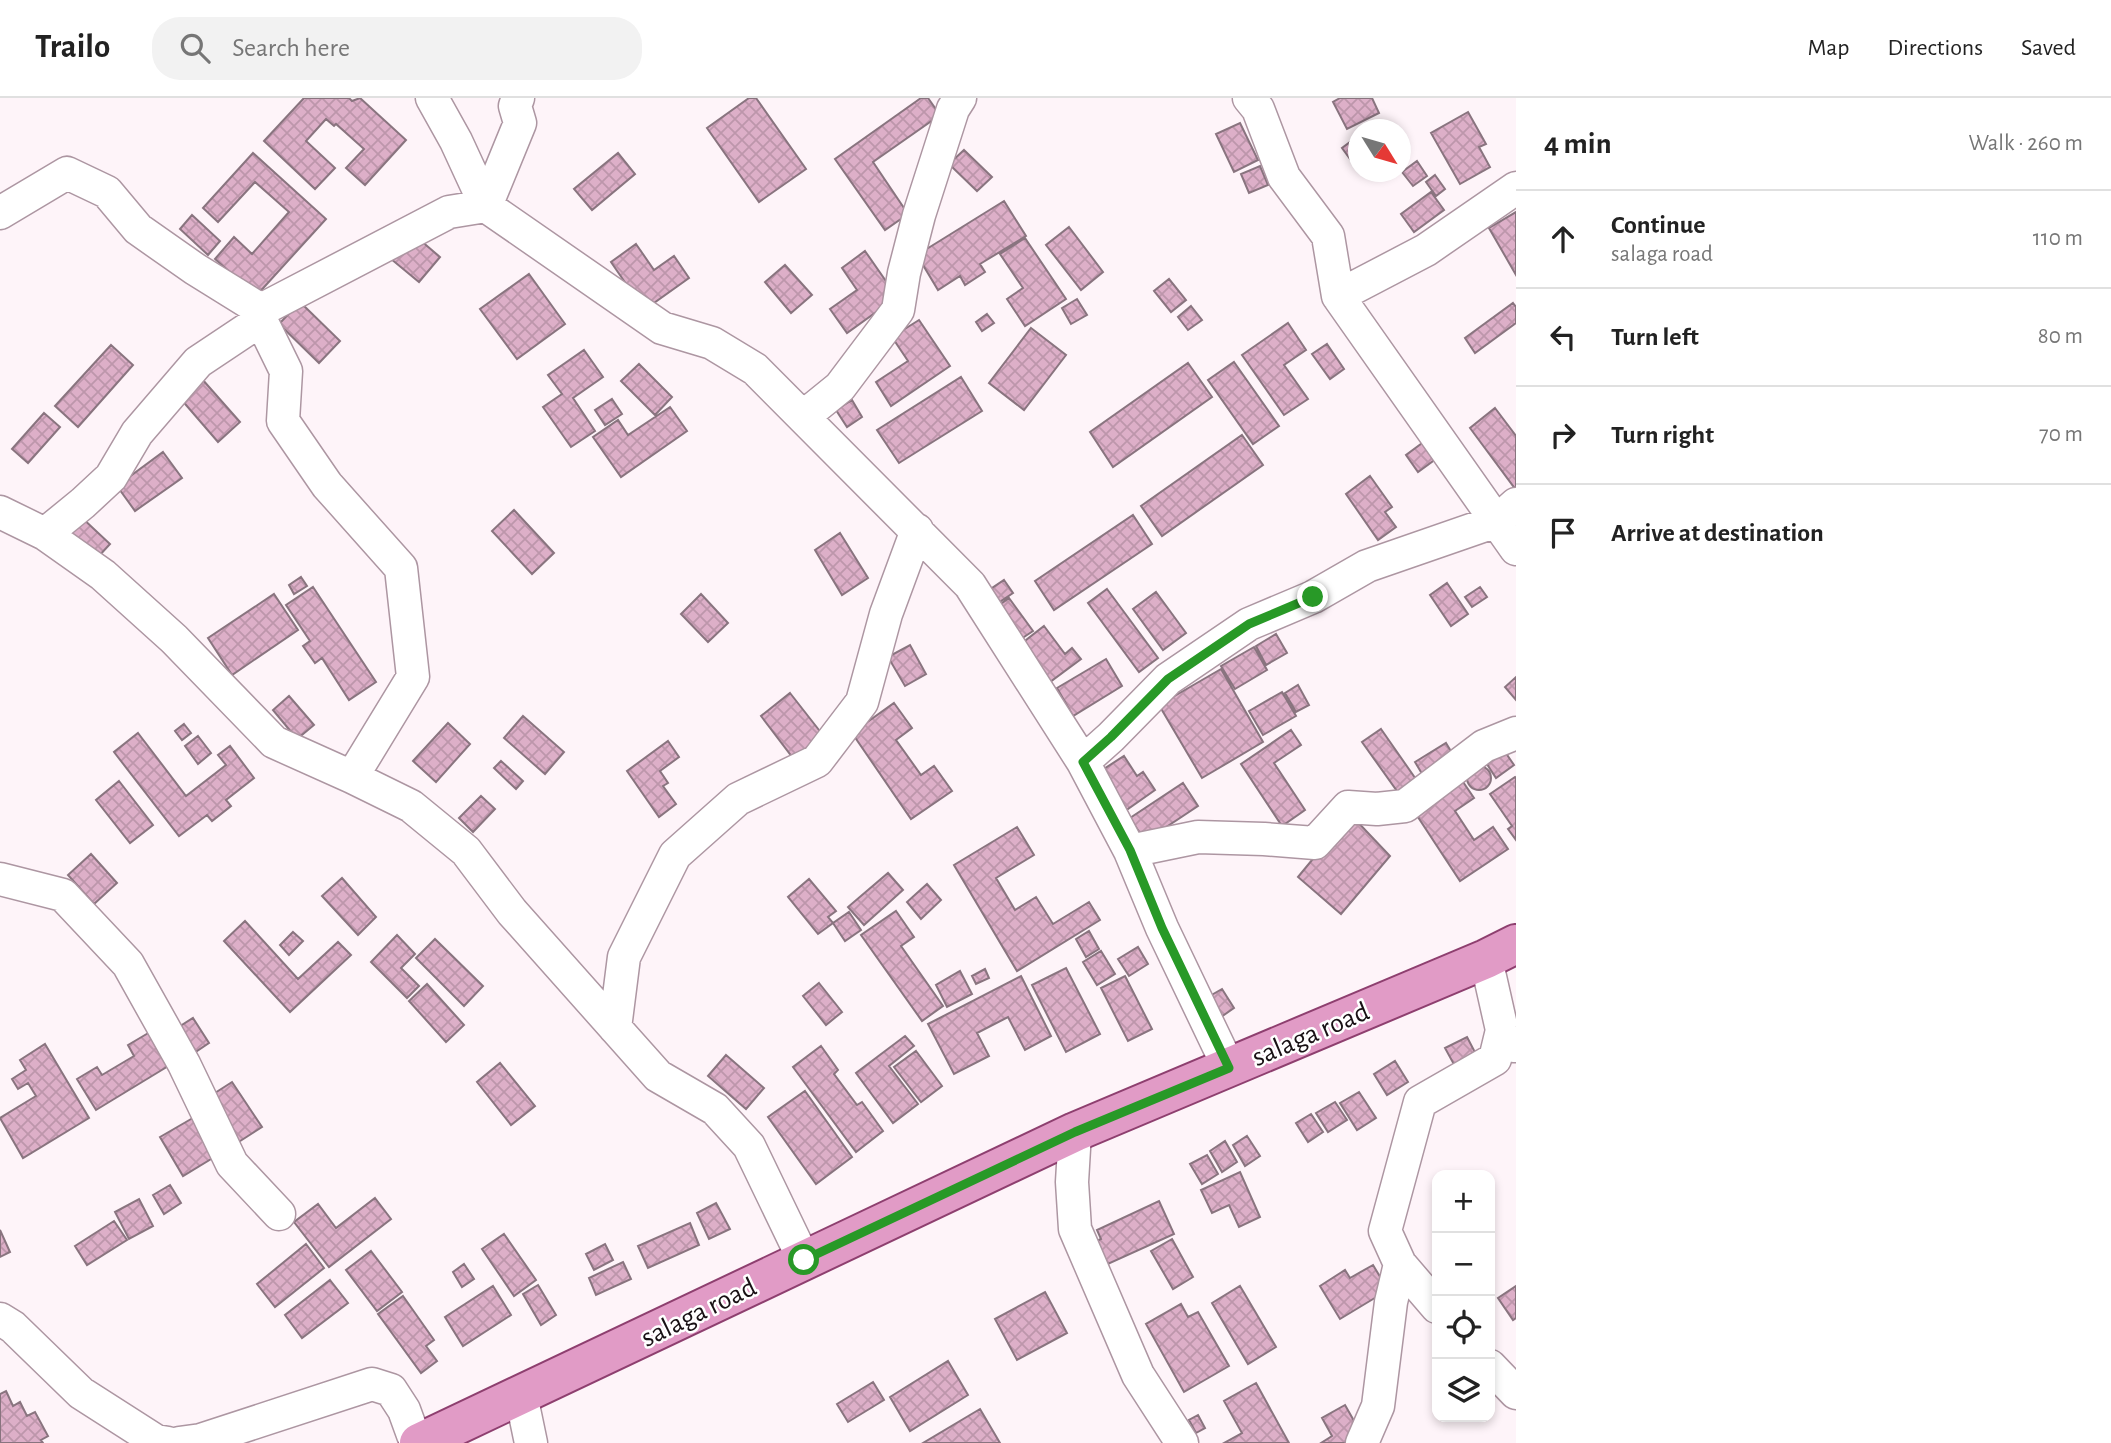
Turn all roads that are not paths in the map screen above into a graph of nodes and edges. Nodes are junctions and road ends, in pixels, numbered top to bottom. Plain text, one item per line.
1 (432, 98) edge
2 (518, 98) edge
3 (960, 98) edge
4 (1249, 98) edge
5 (1516, 188) edge
6 (486, 206) junction
7 (0, 213) edge
8 (1338, 296) junction
9 (261, 315) junction
10 (803, 417) junction
11 (0, 512) edge
12 (1507, 513) edge
13 (917, 530) junction
14 (46, 534) junction
15 (1516, 549) edge
16 (1516, 733) edge
17 (1083, 762) junction
18 (352, 776) junction
19 (1130, 850) junction
20 (0, 879) edge
21 (1501, 951) edge
22 (615, 1028) junction
23 (1509, 1040) edge
24 (1229, 1068) junction
25 (1075, 1132) junction
26 (279, 1214) dead end
27 (804, 1260) junction
28 (1400, 1264) junction
29 (1432, 1301) edge
30 (0, 1319) edge
31 (1495, 1371) edge
32 (1516, 1394) edge
33 (521, 1395) junction
34 (167, 1443) edge
35 (179, 1443) edge
36 (418, 1443) edge
37 (531, 1443) edge
38 (1182, 1443) edge
39 (1362, 1443) edge

1 - 6 street
2 - 6 street
3 - 10 street
4 - 8 street
5 - 8 street
6 - 9 street
6 - 10 street
7 - 9 street
8 - 12 street
9 - 14 street
9 - 18 street
10 - 13 street
11 - 14 street
12 - 15 street
12 - 17 street
13 - 17 street
13 - 22 street
14 - 18 street
16 - 19 street
17 - 19 street
18 - 22 street
19 - 24 street
20 - 26 street
21 - 23 street
21 - 24 main road, salaga road
22 - 27 street
23 - 28 street
24 - 25 main road, salaga road
25 - 27 main road, salaga road
25 - 38 street
27 - 33 main road, salaga road
28 - 29 street
28 - 39 street
30 - 34 street
31 - 32 street
33 - 36 main road, salaga road
33 - 37 street
35 - 36 street

